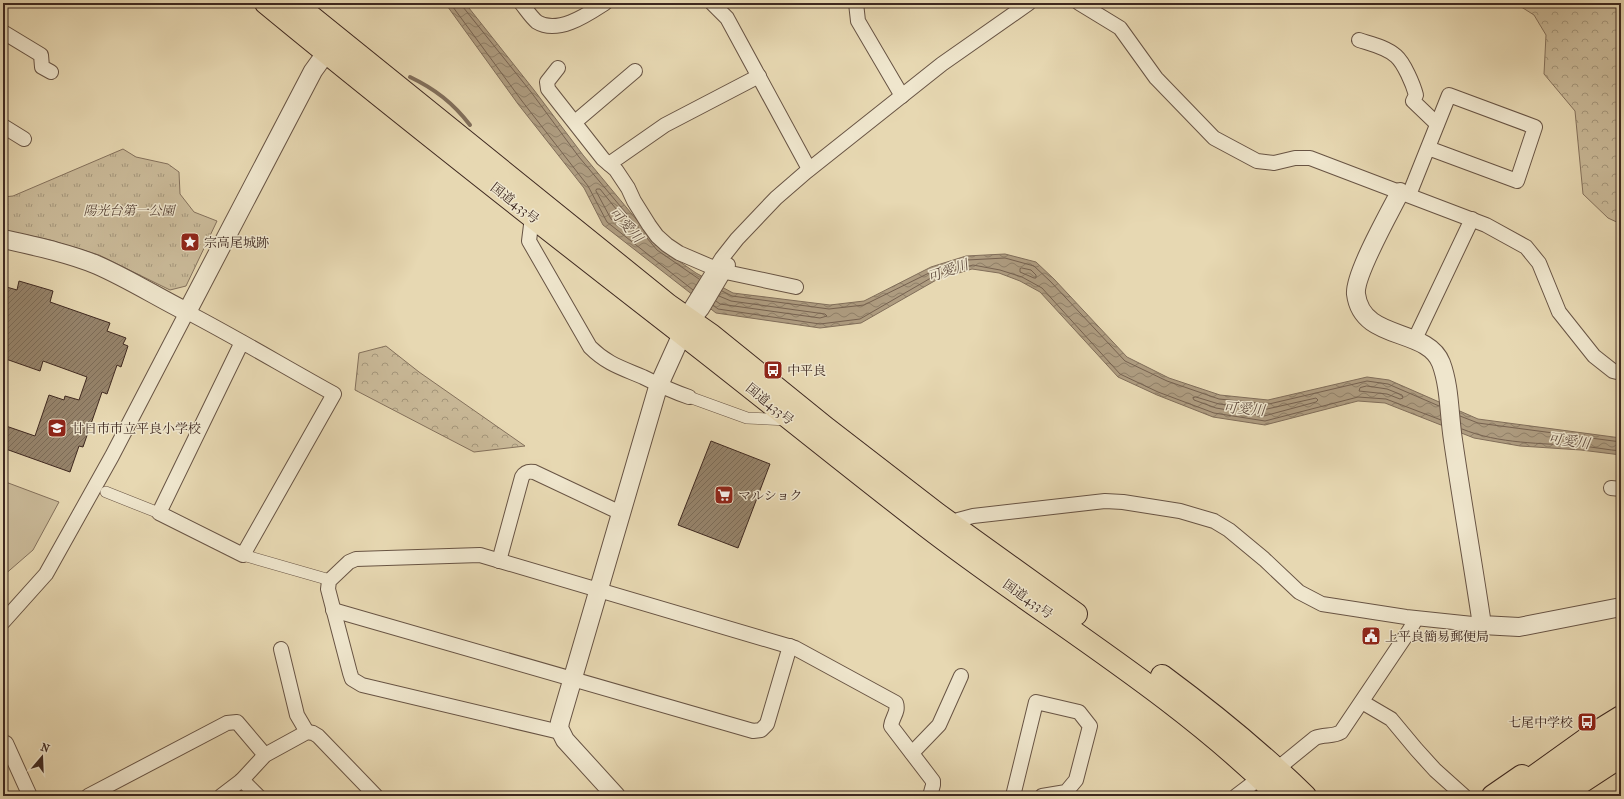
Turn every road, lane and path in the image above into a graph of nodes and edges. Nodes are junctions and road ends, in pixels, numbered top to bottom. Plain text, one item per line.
1 (266, 3) edge
2 (294, 3) edge
3 (521, 3) edge
4 (605, 3) edge
5 (712, 3) edge
6 (856, 3) edge
7 (1029, 3) edge
8 (1079, 3) edge
9 (3, 32) edge
10 (1359, 40) dead end
11 (332, 46) junction
12 (558, 68) dead end
13 (635, 71) dead end
14 (51, 72) dead end
15 (759, 76) junction
16 (902, 96) junction
17 (575, 122) junction
18 (1437, 124) junction
19 (3, 126) edge
20 (24, 139) dead end
21 (1428, 148) junction
22 (609, 164) junction
23 (809, 169) junction
24 (1404, 194) junction
25 (532, 217) junction
26 (1472, 219) junction
27 (3, 239) edge
28 (718, 273) junction
29 (796, 288) dead end
30 (187, 312) junction
31 (692, 317) junction
32 (1414, 341) junction
33 (242, 342) junction
34 (1621, 373) edge
35 (658, 386) junction
36 (689, 397) joint
37 (790, 420) junction
38 (106, 492) dead end
39 (159, 513) junction
40 (621, 514) junction
41 (945, 530) junction
42 (243, 555) junction
43 (499, 561) junction
44 (330, 580) junction
45 (599, 590) junction
46 (1621, 607) edge
47 (333, 610) junction
48 (1416, 618) junction
49 (3, 622) edge
50 (1482, 625) junction
51 (790, 646) junction
52 (281, 649) dead end
53 (961, 676) dead end
54 (573, 679) junction
55 (1362, 702) junction
56 (1621, 711) edge
57 (1621, 717) edge
58 (307, 732) junction
59 (560, 732) junction
60 (1621, 738) edge
61 (6, 743) dead end
62 (912, 753) junction
63 (265, 755) junction
64 (1621, 756) edge
65 (8, 762) edge
66 (1269, 773) junction
67 (242, 780) junction
68 (30, 796) edge
69 (88, 796) edge
70 (221, 796) edge
71 (258, 796) edge
72 (376, 796) edge
73 (616, 796) edge
74 (930, 796) edge
75 (1013, 796) edge
76 (1042, 796) edge
77 (1236, 796) edge
78 (1279, 796) edge
79 (1305, 796) edge
80 (1464, 796) edge
81 (1493, 796) edge
82 (1507, 796) edge
83 (1537, 796) edge
84 (1560, 796) edge

1 - 11 highway, 国道433号
2 - 11 highway, 国道433号
3 - 4 street
5 - 15 street
6 - 16 street
7 - 16 street
8 - 24 street
9 - 14 street
10 - 18 street
11 - 25 highway, 国道433号
11 - 30 street
11 - 31 highway, 国道433号
12 - 17 street
13 - 17 street
15 - 22 street
15 - 23 street
16 - 23 street
17 - 22 street
18 - 21 street
18 - 21 street
19 - 20 street
21 - 24 street
22 - 28 street
23 - 28 street
24 - 26 street
24 - 32 street
25 - 31 highway, 国道433号
25 - 35 street
26 - 32 street
26 - 34 street
27 - 30 street
28 - 29 street
28 - 31 street
30 - 33 street
30 - 49 street
31 - 35 street
31 - 37 highway, 国道433号
31 - 41 highway, 国道433号
32 - 50 street
33 - 39 street
33 - 42 street
35 - 36 street
35 - 40 street
36 - 37 street
37 - 41 highway, 国道433号
38 - 39 street
39 - 42 street
40 - 43 street
40 - 45 street
41 - 48 street
41 - 66 highway, 国道433号
42 - 44 street
43 - 44 street
43 - 45 street
44 - 47 street
45 - 51 street
45 - 54 street
46 - 50 street
47 - 54 street
47 - 59 street
48 - 50 street
48 - 55 street
51 - 54 street
51 - 62 street
52 - 58 street
53 - 62 street
54 - 59 street
55 - 66 street
55 - 80 street
56 - 81 highway
57 - 82 highway
58 - 63 street
58 - 72 street
59 - 73 street
60 - 83 highway
61 - 65 street
62 - 74 street
63 - 67 street
63 - 69 street
64 - 84 highway
65 - 68 street
66 - 77 street
66 - 78 highway, 国道433号
66 - 79 highway, 国道433号
67 - 70 street
67 - 71 street
75 - 76 street

